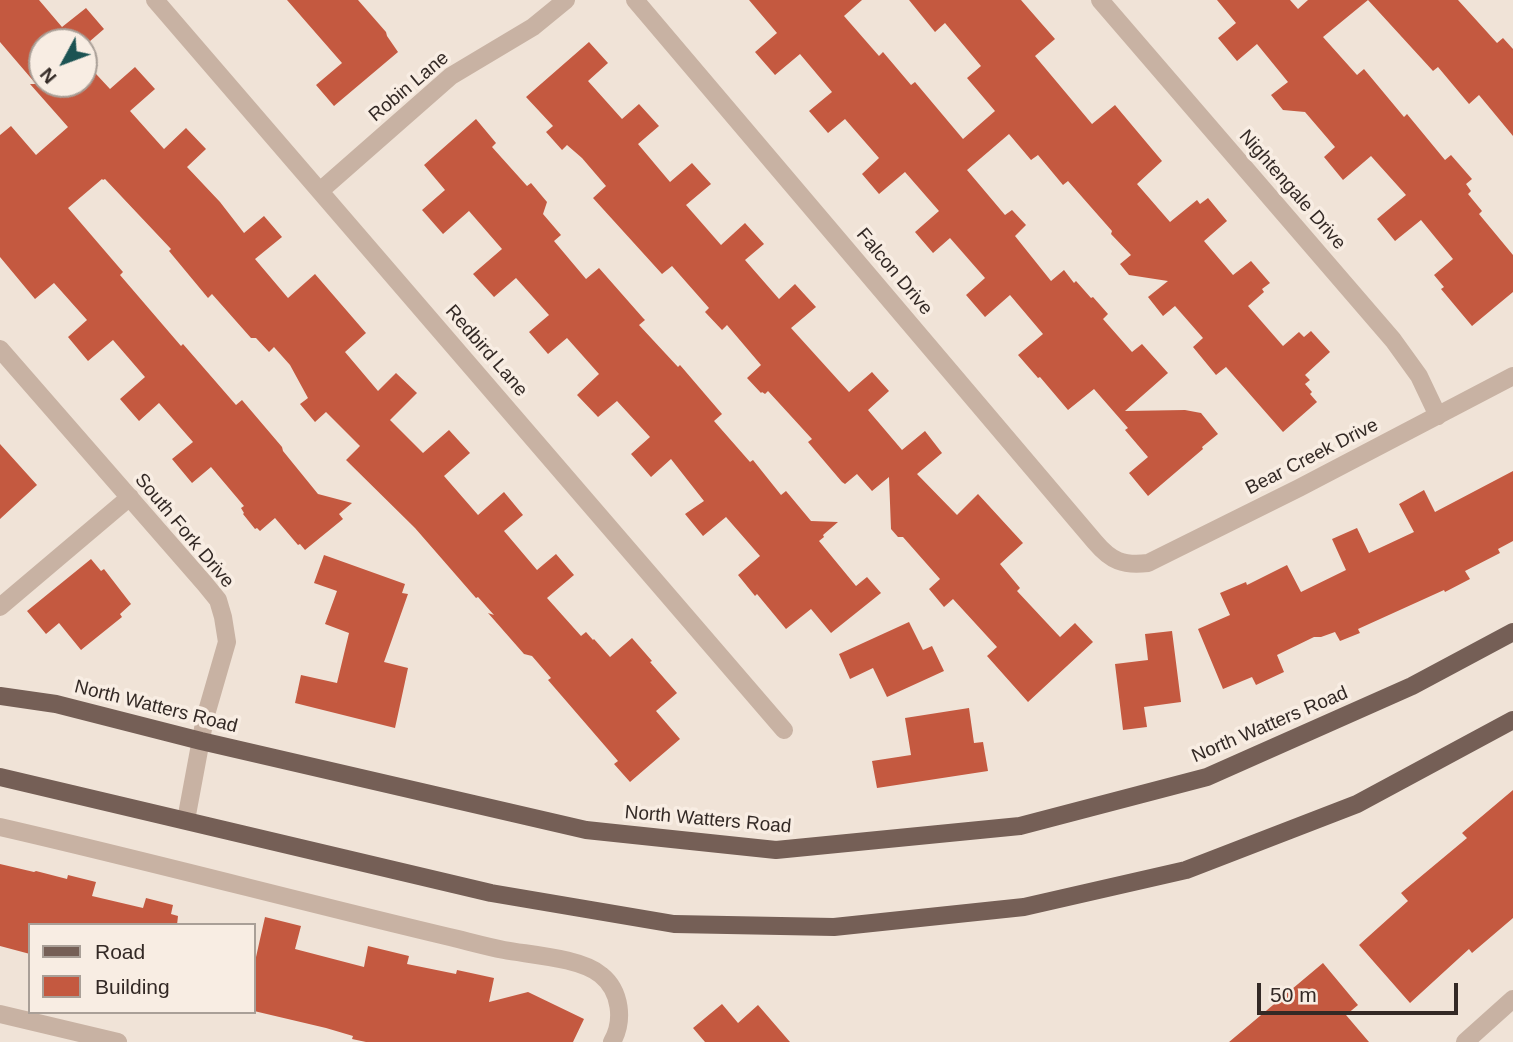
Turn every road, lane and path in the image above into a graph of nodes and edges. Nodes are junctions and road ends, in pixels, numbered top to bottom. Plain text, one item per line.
1 (155, 0) edge
2 (566, 0) edge
3 (635, 0) edge
4 (1100, 0) edge
5 (320, 191) junction
6 (0, 349) edge
7 (1513, 376) edge
8 (1438, 416) junction
9 (130, 497) junction
10 (1126, 563) joint
11 (0, 607) edge
12 (1513, 632) edge
13 (0, 696) edge
14 (1513, 720) edge
15 (785, 730) dead end
16 (201, 741) junction
17 (0, 777) edge
18 (186, 820) junction
19 (0, 827) edge
20 (1513, 999) edge
21 (1, 1018) edge
22 (118, 1042) edge
23 (612, 1042) edge
24 (1465, 1042) edge

1 - 5 street, Redbird Lane
2 - 5 street, Robin Lane
3 - 10 street, Falcon Drive
4 - 8 street, Nightengale Drive
5 - 15 street, Redbird Lane
6 - 9 street, South Fork Drive
7 - 8 street, Bear Creek Drive
8 - 10 street, Bear Creek Drive
9 - 11 street
9 - 16 street, South Fork Drive
12 - 16 main road, North Watters Road
13 - 16 main road, North Watters Road
14 - 18 main road
16 - 18 street, South Fork Drive
17 - 18 main road
19 - 23 street
20 - 24 street
21 - 22 street

